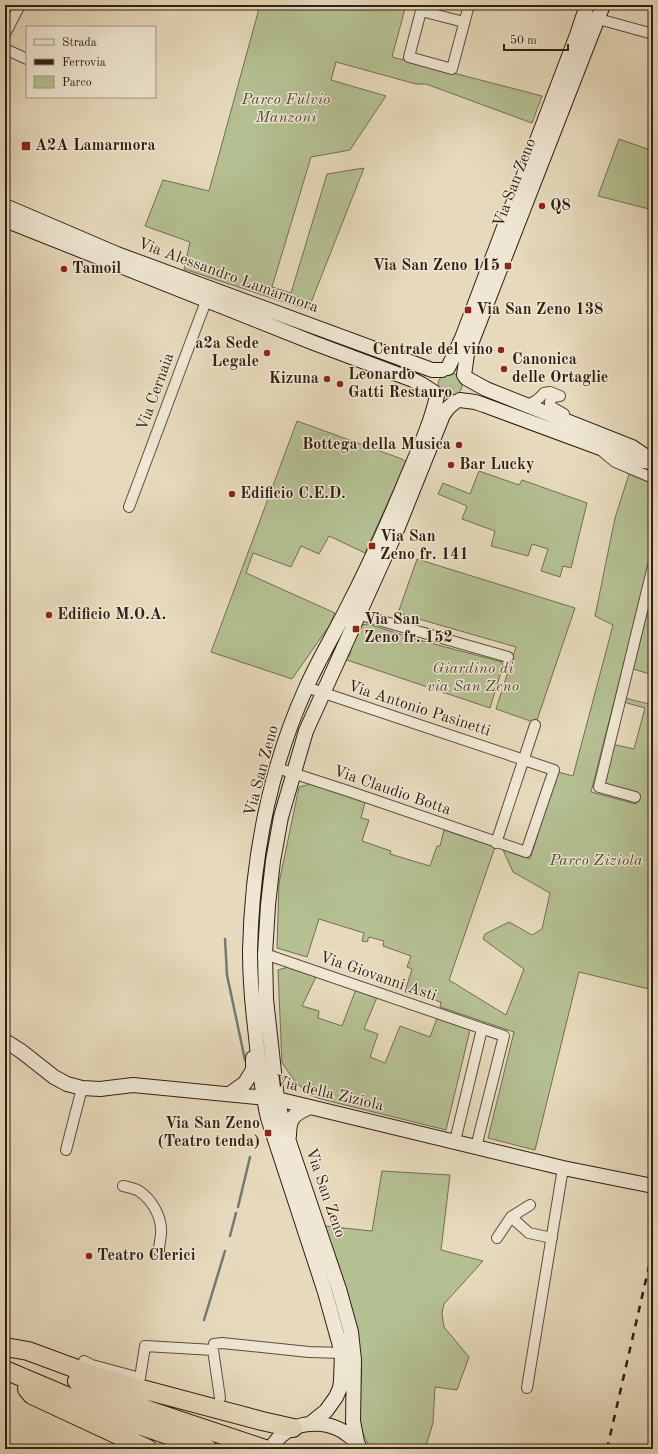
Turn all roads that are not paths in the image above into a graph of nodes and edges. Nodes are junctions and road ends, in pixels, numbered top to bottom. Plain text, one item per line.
1 (20, 5) edge
2 (469, 5) edge
3 (603, 5) edge
4 (585, 10) edge
5 (598, 20) junction
6 (464, 22) junction
7 (5, 33) edge
8 (653, 34) edge
9 (5, 49) edge
10 (26, 59) edge
11 (7, 218) edge
12 (209, 294) junction
13 (445, 369) junction
14 (465, 377) junction
15 (436, 394) junction
16 (458, 400) junction
17 (525, 404) junction
18 (572, 422) junction
19 (596, 447) junction
20 (653, 462) edge
21 (653, 478) edge
22 (129, 507) dead end
23 (653, 566) edge
24 (651, 587) edge
25 (352, 612) junction
26 (508, 656) dead end
27 (306, 688) junction
28 (322, 693) junction
29 (535, 725) dead end
30 (523, 760) junction
31 (277, 768) junction
32 (554, 770) joint
33 (293, 773) junction
34 (635, 797) dead end
35 (496, 843) junction
36 (250, 952) junction
37 (265, 954) junction
38 (254, 1020) junction
39 (482, 1029) junction
40 (5, 1041) edge
41 (82, 1088) junction
42 (231, 1093) junction
43 (263, 1096) junction
44 (277, 1099) junction
45 (310, 1107) junction
46 (455, 1141) junction
47 (290, 1142) junction
48 (476, 1147) junction
49 (66, 1150) dead end
50 (563, 1168) junction
51 (124, 1186) dead end
52 (653, 1186) edge
53 (530, 1205) dead end
54 (511, 1217) junction
55 (497, 1238) dead end
56 (552, 1238) junction
57 (158, 1250) dead end
58 (8, 1347) edge
59 (213, 1350) junction
60 (342, 1353) junction
61 (84, 1361) dead end
62 (8, 1371) edge
63 (527, 1388) dead end
64 (220, 1398) dead end
65 (311, 1423) junction
66 (293, 1428) junction
67 (359, 1445) edge
68 (264, 1448) edge
69 (148, 1449) edge
70 (208, 1449) edge

1 - 7 street
2 - 6 street
3 - 5 street, Via San Zeno
4 - 5 street
4 - 13 street, Via San Zeno
5 - 8 street
5 - 14 street, Via San Zeno
6 - 6 street
9 - 10 street
11 - 12 street, Via Alessandro Lamarmora
12 - 13 street, Via Alessandro Lamarmora
12 - 15 street, Via Alessandro Lamarmora
12 - 22 street, Via Cernaia
13 - 14 street
13 - 15 street
14 - 16 street
14 - 17 street
15 - 16 street
15 - 25 street, Via San Zeno
16 - 19 street
16 - 25 street, Via San Zeno
17 - 18 street
17 - 18 street
18 - 20 street
19 - 20 street
19 - 21 street
23 - 24 street
24 - 34 street
25 - 26 street
25 - 27 street, Via San Zeno
25 - 28 street, Via San Zeno
27 - 28 street, Via Antonio Pasinetti
27 - 31 street, Via San Zeno
28 - 30 street, Via Antonio Pasinetti
28 - 33 street, Via San Zeno
29 - 30 street
30 - 32 street, Via Antonio Pasinetti
30 - 35 street
31 - 33 street, Via Claudio Botta
31 - 36 street, Via San Zeno
32 - 35 street, Via Claudio Botta
33 - 35 street, Via Claudio Botta
33 - 37 street, Via San Zeno
36 - 37 street
36 - 38 street, Via San Zeno
37 - 39 street, Via Giovanni Asti
37 - 44 street, Via San Zeno
38 - 42 street
38 - 43 street, Via San Zeno
39 - 46 street
39 - 48 street, Via Giovanni Asti
40 - 41 street, Via della Ziziola
41 - 42 street, Via della Ziziola
41 - 49 street
42 - 43 street, Via della Ziziola
43 - 44 street, Via della Ziziola
43 - 60 street, Via San Zeno
44 - 45 street, Via della Ziziola
44 - 47 street, Via San Zeno
45 - 46 street, Via della Ziziola
45 - 47 street
46 - 48 street, Via della Ziziola
47 - 67 street, Via San Zeno
48 - 50 street, Via della Ziziola
50 - 52 street, Via della Ziziola
50 - 56 street
51 - 57 street
53 - 54 street
54 - 55 street
54 - 56 street
56 - 63 street
58 - 66 highway
58 - 68 highway
59 - 60 street
59 - 61 street
59 - 64 street
60 - 65 street, Via San Zeno
62 - 69 highway
62 - 70 highway
65 - 66 street, Via San Zeno
65 - 67 street, Via San Zeno
66 - 68 street, Via San Zeno

